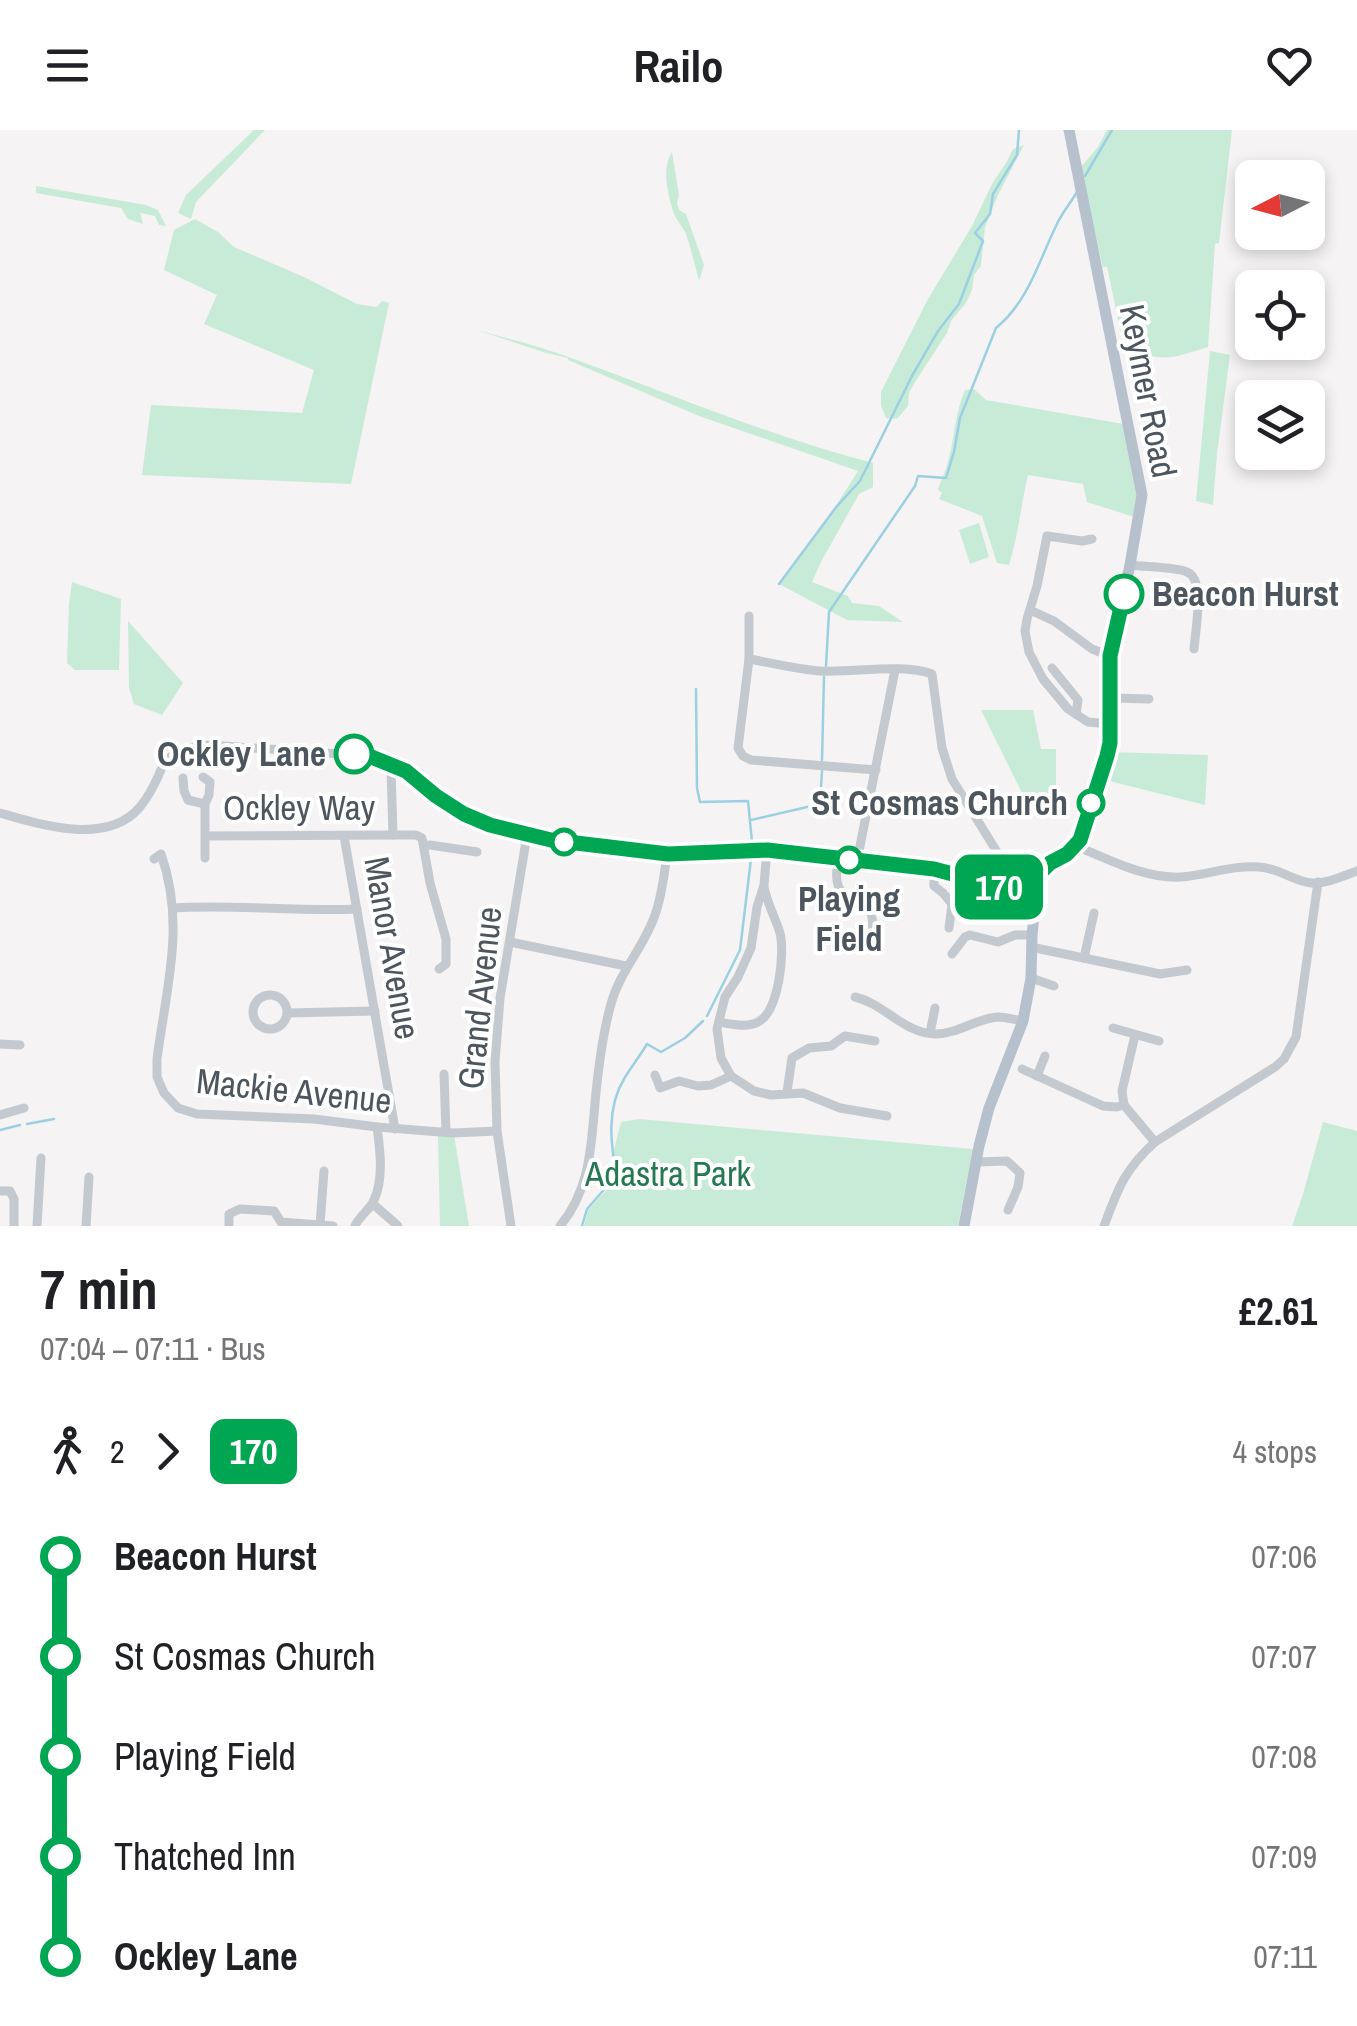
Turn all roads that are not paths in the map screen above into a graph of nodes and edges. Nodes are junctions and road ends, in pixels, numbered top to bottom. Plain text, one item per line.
1 (1069, 130) edge
2 (1092, 539) dead end
3 (1130, 566) junction
4 (1030, 610) junction
5 (749, 616) dead end
6 (1194, 649) dead end
7 (1110, 656) junction
8 (748, 659) junction
9 (1052, 668) dead end
10 (895, 670) junction
11 (1111, 698) junction
12 (1148, 699) dead end
13 (1076, 714) junction
14 (1110, 724) junction
15 (394, 765) junction
16 (876, 770) junction
17 (202, 777) dead end
18 (182, 778) dead end
19 (206, 804) junction
20 (0, 813) edge
21 (394, 835) junction
22 (527, 835) junction
23 (206, 836) junction
24 (344, 836) junction
25 (424, 846) junction
26 (1076, 846) junction
27 (767, 850) junction
28 (477, 852) dead end
29 (668, 854) junction
30 (172, 858) dead end
31 (205, 858) dead end
32 (838, 859) junction
33 (857, 862) junction
34 (934, 869) junction
35 (1357, 871) edge
36 (1318, 882) junction
37 (764, 885) junction
38 (1012, 890) junction
39 (1036, 892) junction
40 (174, 908) junction
41 (357, 909) junction
42 (1094, 913) dead end
43 (949, 928) dead end
44 (872, 937) dead end
45 (1031, 941) junction
46 (510, 942) junction
47 (952, 954) dead end
48 (1084, 958) junction
49 (626, 966) junction
50 (439, 969) dead end
51 (1186, 970) dead end
52 (1030, 978) junction
53 (1054, 986) dead end
54 (855, 997) dead end
55 (935, 1008) dead end
56 (375, 1011) junction
57 (287, 1012) dead end
58 (719, 1022) junction
59 (1023, 1022) junction
60 (1113, 1028) dead end
61 (930, 1033) junction
62 (1135, 1035) junction
63 (1159, 1040) dead end
64 (875, 1042) dead end
65 (0, 1044) edge
66 (20, 1044) dead end
67 (1045, 1056) dead end
68 (1022, 1070) dead end
69 (444, 1074) dead end
70 (655, 1076) dead end
71 (731, 1076) junction
72 (1037, 1076) junction
73 (787, 1092) junction
74 (1124, 1106) junction
75 (24, 1108) dead end
76 (0, 1114) edge
77 (887, 1116) dead end
78 (377, 1127) junction
79 (395, 1129) junction
80 (498, 1131) junction
81 (446, 1132) junction
82 (1154, 1142) junction
83 (975, 1162) junction
84 (52, 1169) dead end
85 (324, 1171) dead end
86 (89, 1177) dead end
87 (0, 1191) edge
88 (373, 1204) junction
89 (1008, 1210) dead end
90 (300, 1224) edge
91 (320, 1225) edge
92 (14, 1226) edge
93 (37, 1226) edge
94 (86, 1226) edge
95 (228, 1226) edge
96 (333, 1226) edge
97 (355, 1226) edge
98 (398, 1226) edge
99 (511, 1226) edge
100 (560, 1226) edge
101 (964, 1226) edge
102 (1104, 1226) edge

1 - 3 main road, Keymer Road
2 - 4 street
3 - 6 street
3 - 7 main road, Keymer Road
4 - 7 street
4 - 13 street
5 - 8 street
7 - 11 main road, Keymer Road
8 - 10 street
8 - 16 street
9 - 13 street
10 - 16 street
10 - 38 street
11 - 12 street
11 - 14 main road, Keymer Road
13 - 14 street
14 - 26 main road, Keymer Road
15 - 20 street
15 - 21 street, Ockley Way
15 - 22 street
16 - 33 street
17 - 19 street, Ockley Way
18 - 19 street
19 - 23 street, Ockley Way
21 - 24 street, Ockley Way
21 - 25 street, Ockley Way
22 - 29 street
22 - 46 street, Grand Avenue
23 - 24 street, Ockley Way
23 - 31 street, Ockley Way
24 - 41 street, Manor Avenue
25 - 28 street, Ockley Way
25 - 50 street, Ockley Way
26 - 36 street
26 - 39 main road
27 - 29 street
27 - 32 street
27 - 37 street
29 - 49 street
30 - 40 street, Mackie Avenue
32 - 33 street
32 - 44 street
33 - 34 street
34 - 38 street
34 - 43 street
35 - 36 street
36 - 82 street
37 - 58 street
37 - 58 street
38 - 39 street
39 - 45 main road
40 - 41 street
40 - 78 street, Mackie Avenue
41 - 56 street, Manor Avenue
42 - 48 street
45 - 47 street
45 - 48 street
45 - 52 main road
46 - 49 street
46 - 80 street, Grand Avenue
48 - 51 street
49 - 100 street
52 - 53 street
52 - 59 main road
54 - 61 street
55 - 61 street
56 - 57 street
56 - 79 street, Manor Avenue
58 - 71 street
59 - 61 street
59 - 83 main road
60 - 62 street
62 - 63 street
62 - 74 street
64 - 73 street
65 - 66 street
67 - 72 street
68 - 72 street
69 - 81 street
70 - 71 street
71 - 73 street
72 - 74 street
73 - 77 street
74 - 82 street
75 - 76 street
78 - 79 street, Mackie Avenue
78 - 88 street
79 - 81 street, Mackie Avenue
80 - 81 street, Mackie Avenue
80 - 99 street, Grand Avenue
82 - 102 street
83 - 89 street
83 - 101 main road
84 - 93 street
85 - 91 street
86 - 94 street
87 - 92 street
88 - 97 street
88 - 98 street
90 - 91 street
90 - 95 street
91 - 96 street

